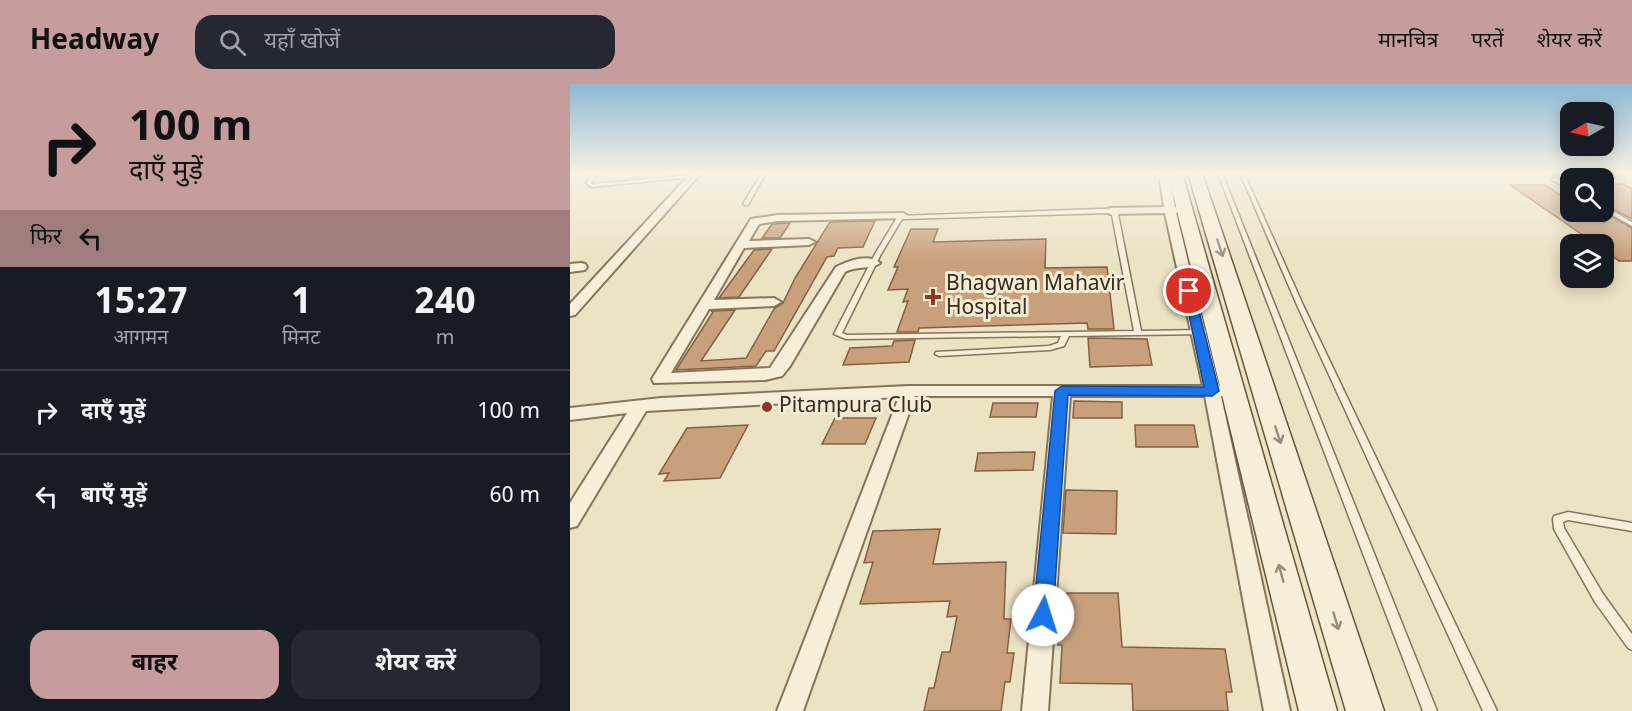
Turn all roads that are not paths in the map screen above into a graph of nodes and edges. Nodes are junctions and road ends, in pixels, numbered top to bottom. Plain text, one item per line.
1 (669, 202) edge
2 (1174, 202) edge
3 (1177, 202) edge
4 (1205, 202) edge
5 (1231, 202) edge
6 (1255, 202) edge
7 (1177, 210) junction
8 (1110, 211) junction
9 (1614, 214) edge
10 (903, 216) junction
11 (1632, 224) edge
12 (809, 242) dead end
13 (740, 244) junction
14 (874, 263) junction
15 (774, 302) dead end
16 (704, 305) junction
17 (570, 312) edge
18 (1138, 332) junction
19 (1208, 333) junction
20 (1066, 334) junction
21 (1248, 335) junction
22 (939, 354) dead end
23 (909, 391) junction
24 (1062, 391) junction
25 (1222, 391) junction
26 (640, 406) junction
27 (570, 414) edge
28 (570, 520) edge
29 (1632, 527) edge
30 (1632, 644) edge
31 (790, 711) edge
32 (1035, 711) edge
33 (1277, 711) edge
34 (1318, 711) edge
35 (1365, 711) edge
36 (1430, 711) edge
37 (1490, 711) edge

1 - 17 street
2 - 7 street
3 - 7 main road
4 -> 21 main road
5 - 36 lane
6 - 37 lane
7 - 8 street
7 - 19 main road
8 - 10 lane
8 - 18 lane
9 - 11 lane
10 - 13 street
10 - 14 lane
12 - 13 street
13 - 16 street
14 - 16 street
14 - 20 lane
15 - 16 street
18 - 19 lane
18 - 20 lane
19 - 21 main road
19 - 25 main road
20 - 22 lane
21 -> 35 main road
23 - 24 street
23 - 26 street
23 - 31 street
24 - 25 street
24 - 32 street
25 - 33 street
34 -> 25 main road
26 - 27 street
26 - 28 street
29 - 30 lane

